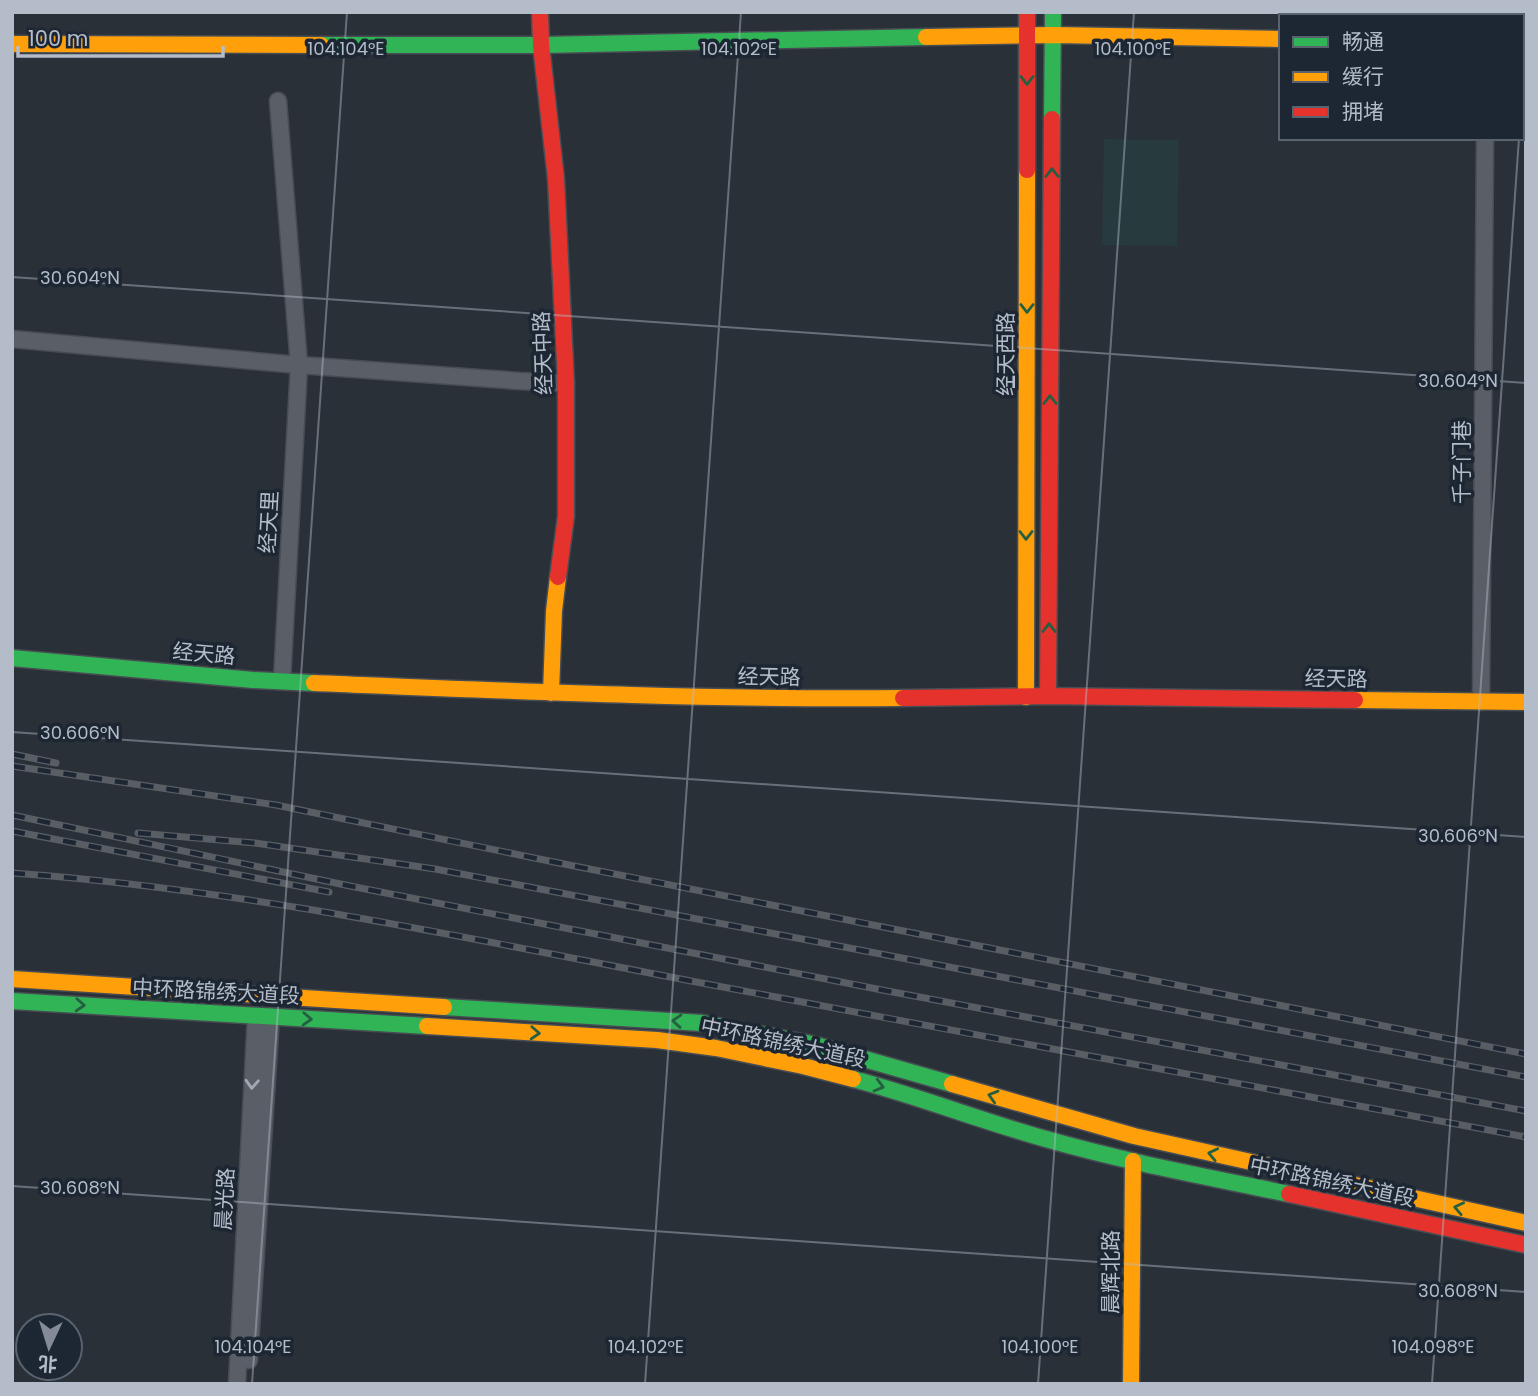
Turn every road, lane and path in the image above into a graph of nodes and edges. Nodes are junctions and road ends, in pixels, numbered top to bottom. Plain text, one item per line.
1 (540, 12) edge
2 (1027, 12) edge
3 (1053, 12) edge
4 (1027, 35) junction
5 (1053, 35) junction
6 (1279, 39) edge
7 (12, 44) edge
8 (541, 45) junction
9 (278, 101) dead end
10 (1485, 140) edge
11 (12, 339) edge
12 (299, 365) junction
13 (566, 383) junction
14 (12, 658) edge
15 (282, 681) junction
16 (551, 693) junction
17 (1048, 696) junction
18 (1026, 697) junction
19 (1481, 702) junction
20 (1526, 702) edge
21 (12, 979) edge
22 (12, 1001) edge
23 (263, 1016) junction
24 (1133, 1161) junction
25 (1526, 1223) edge
26 (1526, 1245) edge
27 (237, 1384) edge
28 (247, 1384) edge
29 (1131, 1384) edge

1 - 8 street, 经天中路
2 - 4 street, 经天西路
3 - 5 street
4 - 5 street
4 - 8 street
4 -> 18 street, 经天西路
5 - 6 street
17 -> 5 street
7 - 8 street
8 - 13 street, 经天中路
9 - 12 street, 经天里
10 - 19 street, 千子门巷
11 - 12 street
12 - 13 street
12 - 15 street, 经天里
13 - 16 street, 经天中路
14 - 15 street, 经天路
15 - 16 street, 经天路
16 - 18 street, 经天路
17 - 18 street, 经天路
17 - 19 street, 经天路
19 - 20 street, 经天路
25 -> 21 street, 中环路锦绣大道段
22 -> 23 street, 中环路锦绣大道段
23 -> 24 street, 中环路锦绣大道段
23 -> 27 street, 晨光路
23 - 28 street, 晨光路
24 - 26 street, 中环路锦绣大道段
24 - 29 street, 晨辉北路

